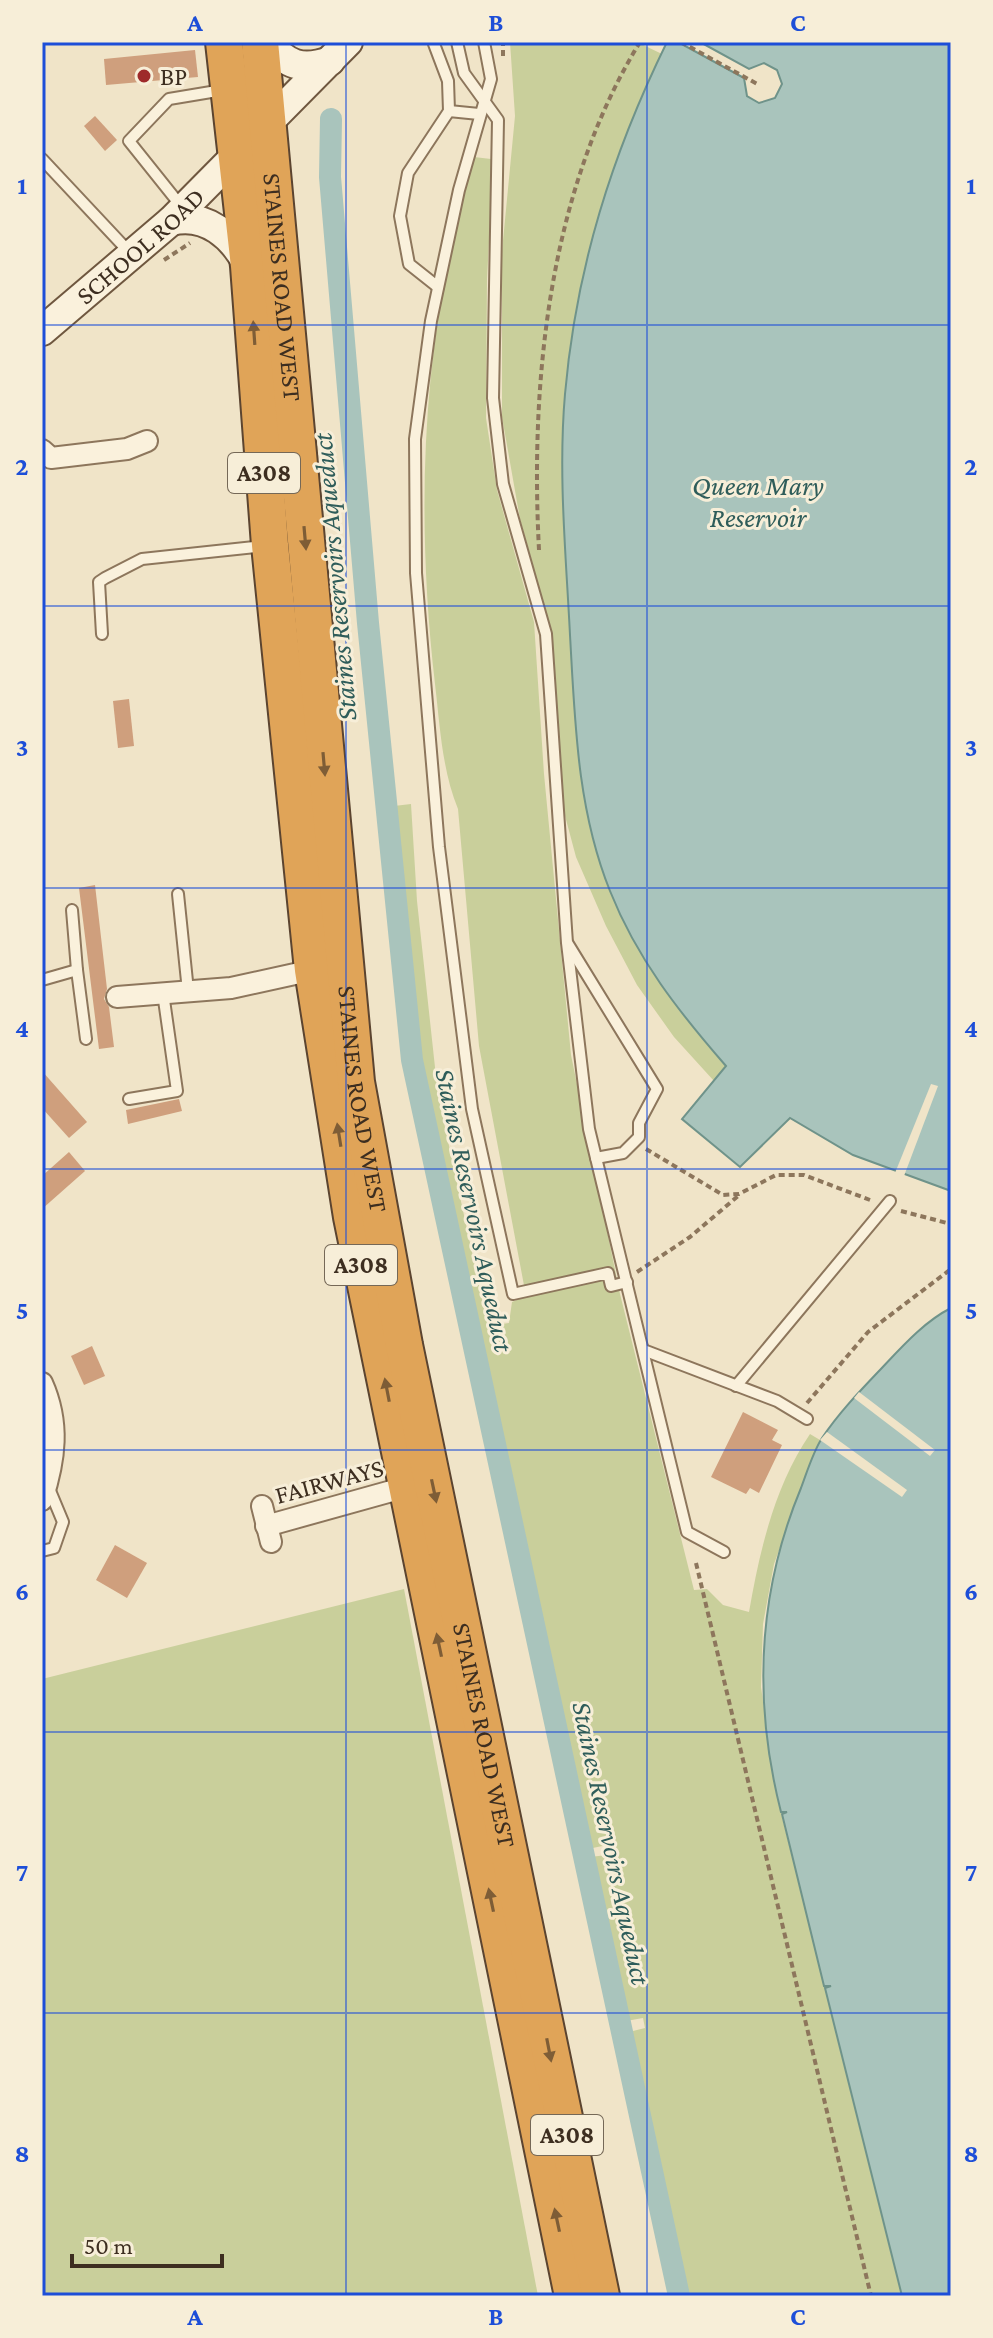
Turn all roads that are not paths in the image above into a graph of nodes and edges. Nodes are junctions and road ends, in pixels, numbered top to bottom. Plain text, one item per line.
1 (224, 42) edge
2 (260, 42) edge
3 (268, 42) edge
4 (457, 42) edge
5 (484, 42) edge
6 (434, 44) edge
7 (339, 52) edge
8 (229, 89) junction
9 (483, 97) junction
10 (449, 111) junction
11 (479, 114) junction
12 (269, 124) junction
13 (237, 158) junction
14 (42, 159) edge
15 (177, 215) junction
16 (126, 261) junction
17 (249, 266) junction
18 (438, 287) junction
19 (42, 331) edge
20 (147, 441) dead end
21 (42, 450) edge
22 (270, 545) junction
23 (102, 634) dead end
24 (178, 894) dead end
25 (72, 910) dead end
26 (567, 943) junction
27 (77, 970) junction
28 (313, 970) junction
29 (42, 980) edge
30 (188, 991) junction
31 (163, 993) junction
32 (117, 997) dead end
33 (86, 1039) dead end
34 (129, 1099) dead end
35 (596, 1158) junction
36 (888, 1204) road end
37 (627, 1279) junction
38 (646, 1351) junction
39 (42, 1383) edge
40 (736, 1386) junction
41 (803, 1416) road end
42 (406, 1487) junction
43 (44, 1492) edge
44 (266, 1525) dead end
45 (42, 1551) edge
46 (724, 1552) dead end
47 (573, 2296) edge
48 (601, 2296) edge

1 - 8 highway, A308
2 - 12 highway, A308
3 - 7 main road
4 - 9 lane
5 - 9 lane
6 - 10 lane
7 - 12 main road, SCHOOL ROAD
8 - 13 highway, A308
8 - 15 lane
9 - 11 lane
9 - 26 lane
10 - 11 lane
10 - 18 lane
11 - 18 lane
12 - 13 main road, SCHOOL ROAD
12 -> 48 highway, STAINES ROAD WEST / A308
13 - 15 main road, SCHOOL ROAD
13 - 17 highway, STAINES ROAD WEST / A308
14 - 16 lane
15 - 16 main road, SCHOOL ROAD
15 - 17 main road
16 - 19 main road, SCHOOL ROAD
22 -> 17 highway, STAINES ROAD WEST / A308
18 - 37 lane
20 - 21 street
22 - 23 lane
22 - 28 highway, STAINES ROAD WEST / A308
24 - 30 lane
25 - 27 lane
26 - 35 lane
26 - 35 lane
27 - 29 lane
27 - 33 lane
28 - 30 street
42 -> 28 highway, STAINES ROAD WEST / A308
30 - 31 street
31 - 32 street
31 - 34 lane
35 - 37 lane
36 - 40 lane
37 - 38 lane
38 - 40 lane
38 - 46 lane
39 - 43 street
40 - 41 lane
42 - 44 street, FAIRWAYS
47 -> 42 highway, STAINES ROAD WEST / A308
43 - 45 lane

